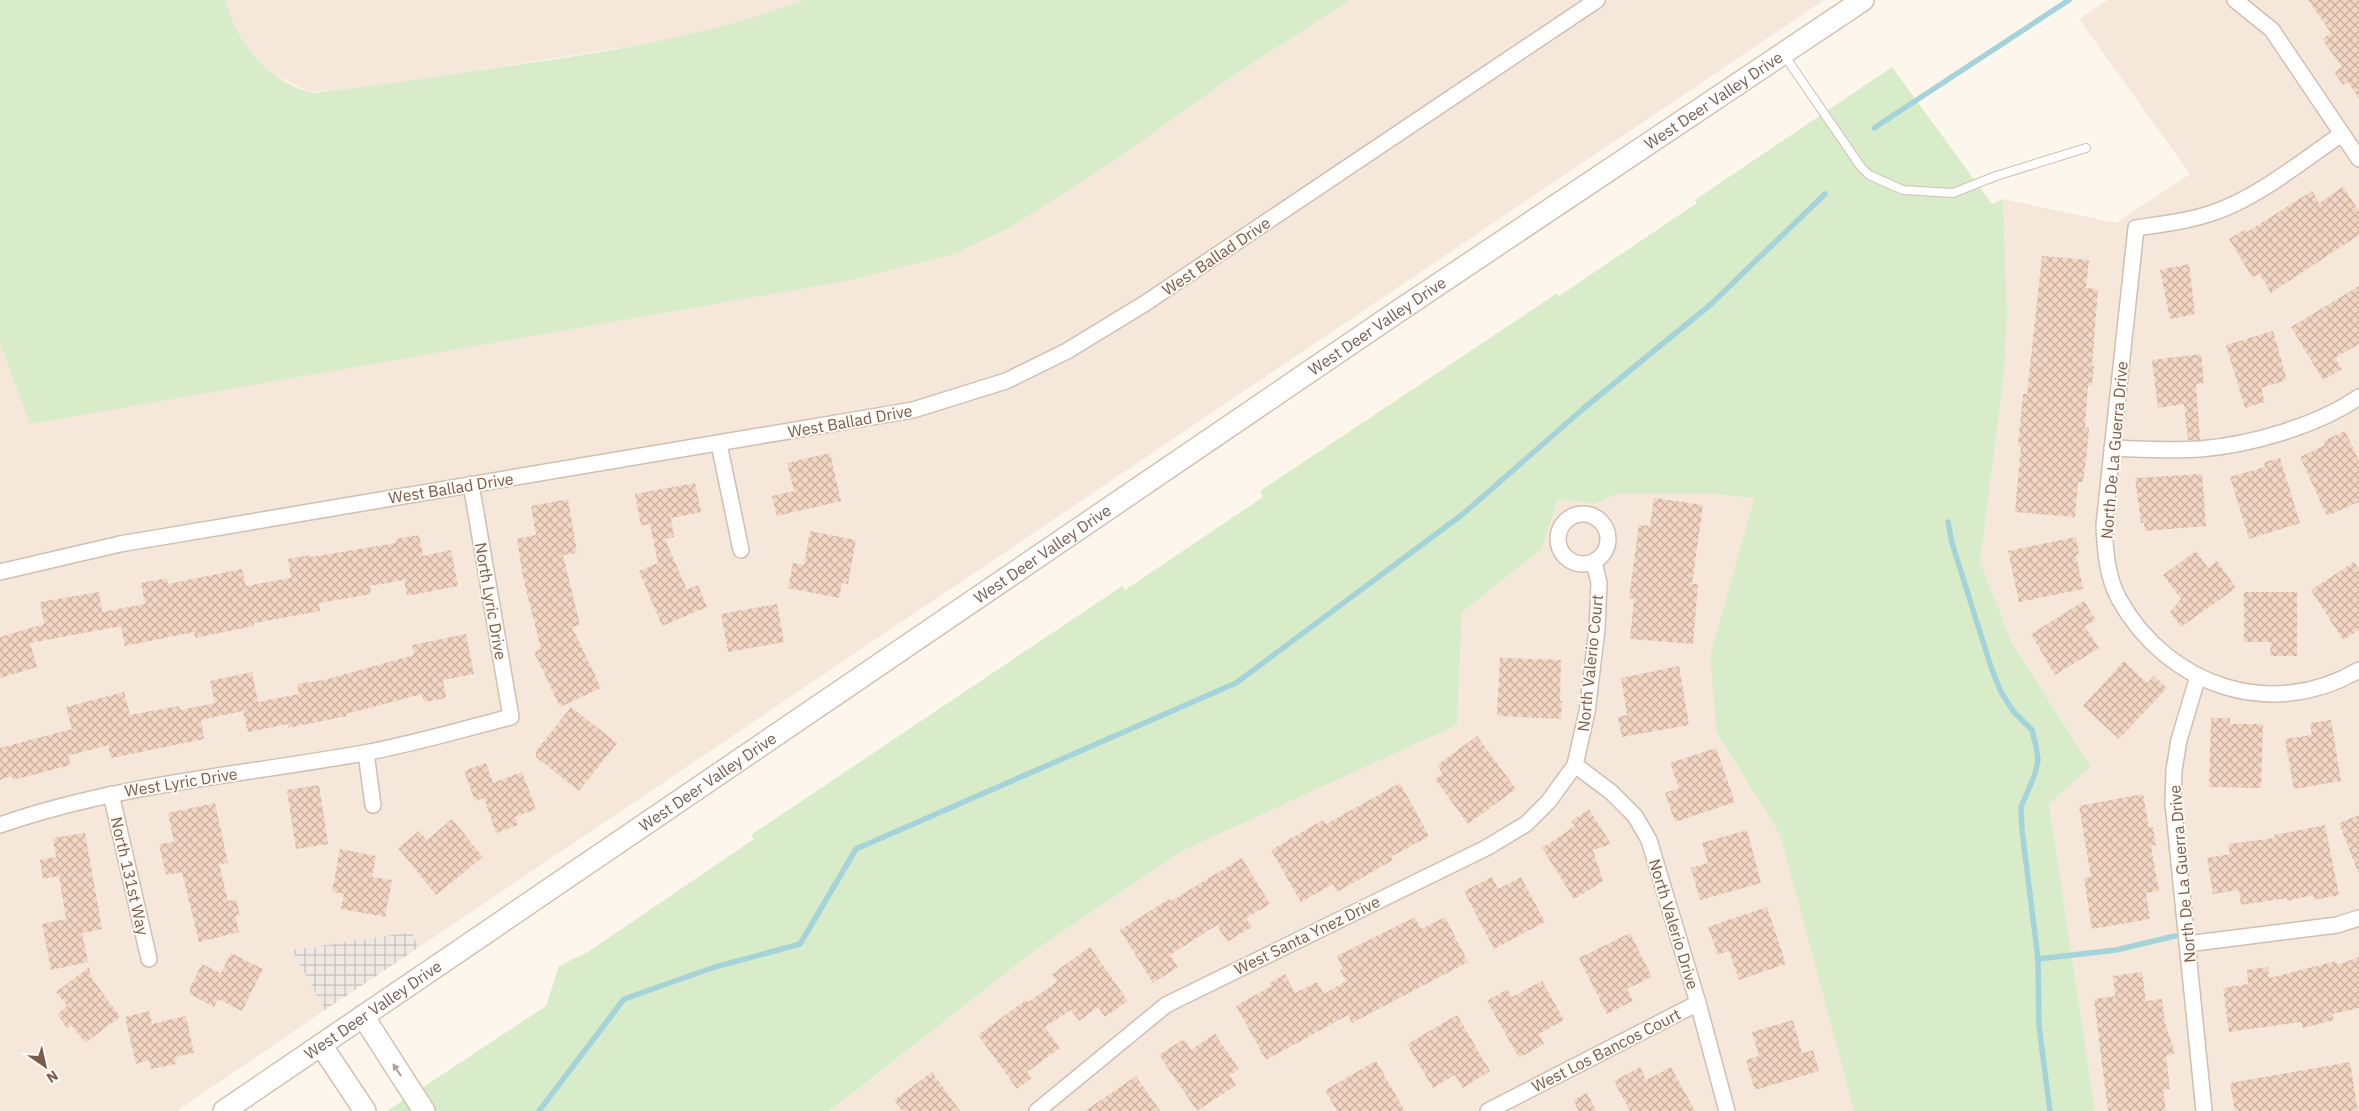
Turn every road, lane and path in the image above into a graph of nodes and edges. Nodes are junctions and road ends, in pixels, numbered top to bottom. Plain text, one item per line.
1 (1597, 0) edge
2 (1863, 0) edge
3 (2235, 0) edge
4 (1784, 54) junction
5 (2342, 134) junction
6 (2086, 148) dead end
7 (2359, 159) edge
8 (2359, 397) edge
9 (719, 444) junction
10 (2112, 448) junction
11 (471, 484) junction
12 (741, 550) dead end
13 (1594, 562) dead end
14 (0, 572) edge
15 (2359, 670) edge
16 (2198, 676) junction
17 (511, 717) joint
18 (366, 752) junction
19 (1575, 765) junction
20 (111, 794) junction
21 (373, 805) dead end
22 (0, 825) edge
23 (2359, 918) edge
24 (2187, 944) junction
25 (149, 959) dead end
26 (1698, 1004) junction
27 (363, 1016) junction
28 (321, 1045) junction
29 (224, 1111) edge
30 (365, 1111) edge
31 (424, 1111) edge
32 (1037, 1111) edge
33 (1488, 1111) edge
34 (1726, 1111) edge
35 (2204, 1111) edge

1 - 9 street, West Ballad Drive
2 - 4 street, West Deer Valley Drive
3 - 5 street
4 - 6 lane
4 - 27 street, West Deer Valley Drive
5 - 7 street
5 - 10 street, North De La Guerra Drive
8 - 10 street
9 - 11 street, West Ballad Drive
9 - 12 street
10 - 16 street, North De La Guerra Drive
11 - 14 street, West Ballad Drive
11 - 17 street, North Lyric Drive
13 - 19 street, North Valerio Court
15 - 16 street
16 - 24 street, North De La Guerra Drive
17 - 18 street, West Lyric Drive
18 - 20 street, West Lyric Drive
18 - 21 street
19 - 26 street, North Valerio Drive
19 - 32 street, West Santa Ynez Drive
20 - 22 street, West Lyric Drive
20 - 25 street, North 131st Way
23 - 24 street
24 - 35 street, North De La Guerra Drive
26 - 33 street, West Los Bancos Court
26 - 34 street, North Valerio Drive
27 - 28 street, West Deer Valley Drive
31 -> 27 street
28 - 29 street, West Deer Valley Drive
28 - 30 street

